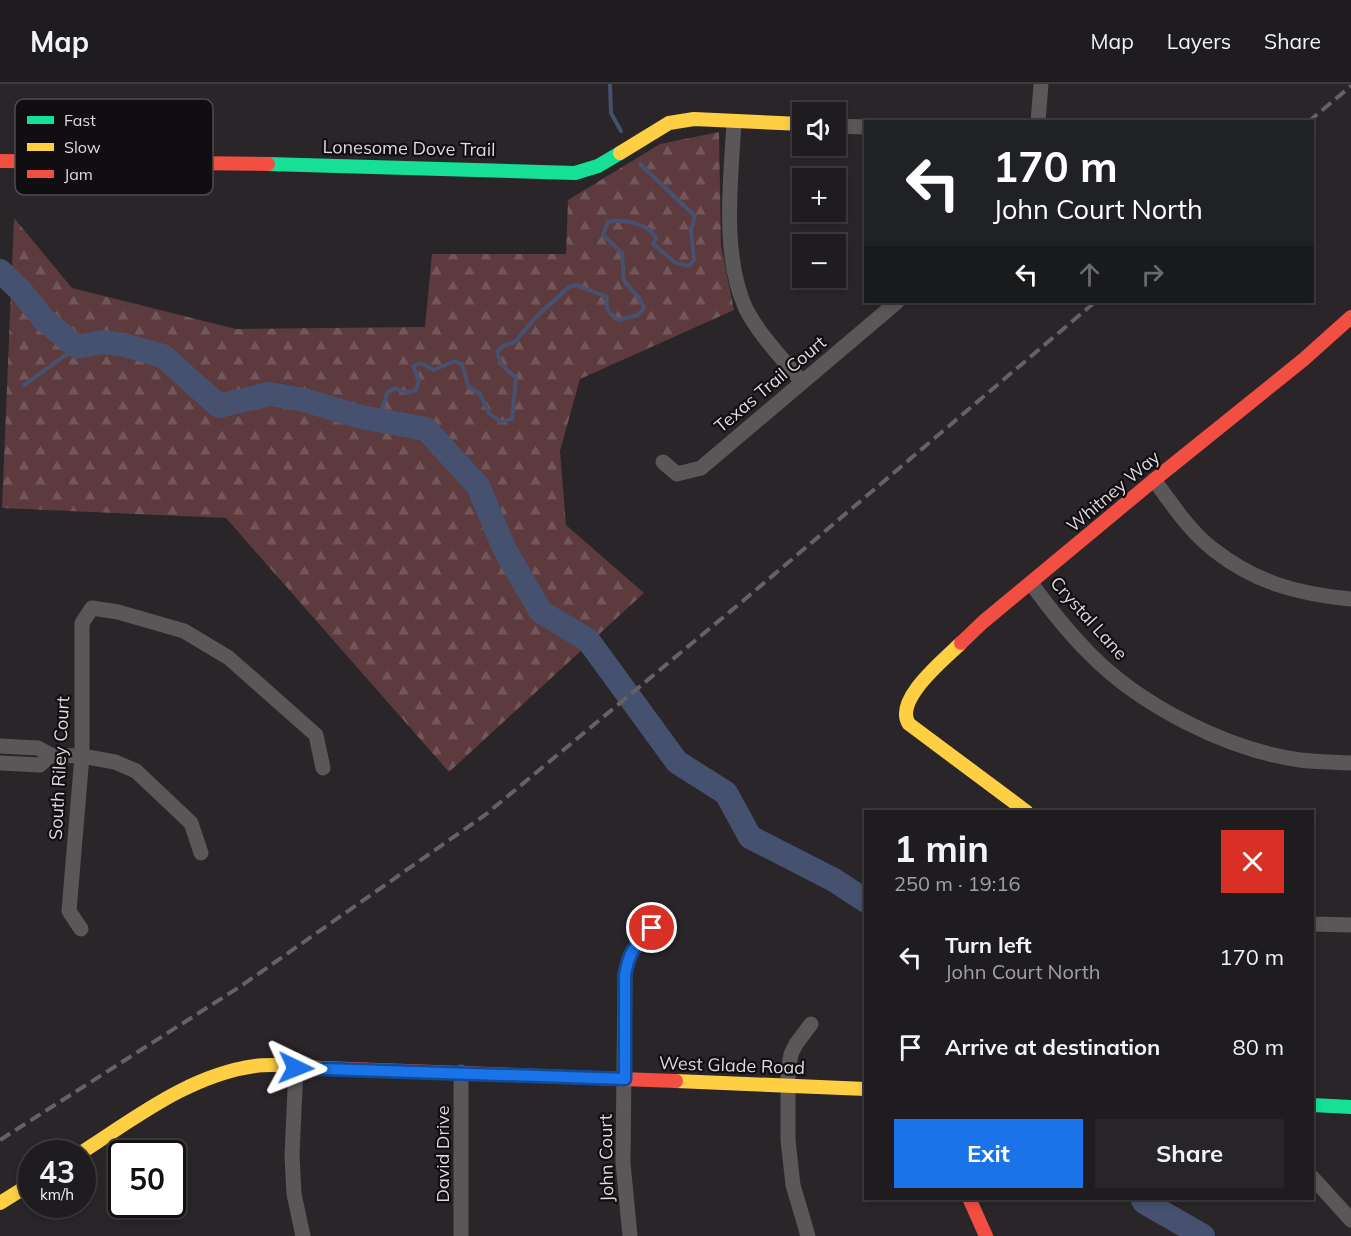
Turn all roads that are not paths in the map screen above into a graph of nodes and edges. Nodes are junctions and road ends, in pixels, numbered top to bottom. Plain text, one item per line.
1 (1041, 84) edge
2 (1038, 120) edge
3 (734, 122) junction
4 (792, 124) edge
5 (846, 126) edge
6 (864, 127) edge
7 (0, 161) edge
8 (15, 161) edge
9 (213, 164) edge
10 (896, 303) edge
11 (1351, 317) edge
12 (802, 382) junction
13 (663, 462) dead end
14 (1154, 480) junction
15 (1031, 583) junction
16 (1351, 599) edge
17 (0, 746) edge
18 (51, 755) junction
19 (82, 756) junction
20 (0, 763) edge
21 (1351, 763) edge
22 (323, 768) dead end
23 (1025, 810) edge
24 (201, 853) dead end
25 (1314, 924) edge
26 (1351, 925) edge
27 (652, 928) dead end
28 (81, 929) dead end
29 (811, 1024) dead end
30 (296, 1068) junction
31 (461, 1072) junction
32 (625, 1079) junction
33 (788, 1086) junction
34 (864, 1089) edge
35 (1314, 1105) edge
36 (1351, 1107) edge
37 (96, 1143) edge
38 (1314, 1180) edge
39 (18, 1192) edge
40 (970, 1200) edge
41 (0, 1203) edge
42 (1351, 1220) edge
43 (303, 1236) edge
44 (461, 1236) edge
45 (630, 1236) edge
46 (808, 1236) edge
47 (986, 1236) edge

1 - 2 street
3 - 4 street, Lonesome Dove Trail
3 - 9 street, Lonesome Dove Trail
3 - 12 street
5 - 6 street
7 - 8 street, Lonesome Dove Trail
10 - 12 street, Texas Trail Court
11 - 14 street, Whitney Way
12 - 13 street, Texas Trail Court
14 - 15 street, Whitney Way
14 - 16 street
15 - 21 street, Crystal Lane
15 - 23 street, Whitney Way
17 - 18 street
18 - 19 street
18 - 20 street
19 - 22 street, South Riley Court
19 - 24 street
19 - 28 street, South Riley Court
25 - 26 street
27 - 32 street, John Court
29 - 33 street
30 - 31 street, West Glade Road
30 - 37 street, West Glade Road
30 - 43 street
31 - 32 street, West Glade Road
31 - 44 street, David Drive
32 - 33 street, West Glade Road
32 - 45 street, John Court
33 - 34 street, West Glade Road
33 - 46 street
35 - 36 street
38 - 42 street
39 - 41 street
40 - 47 street

